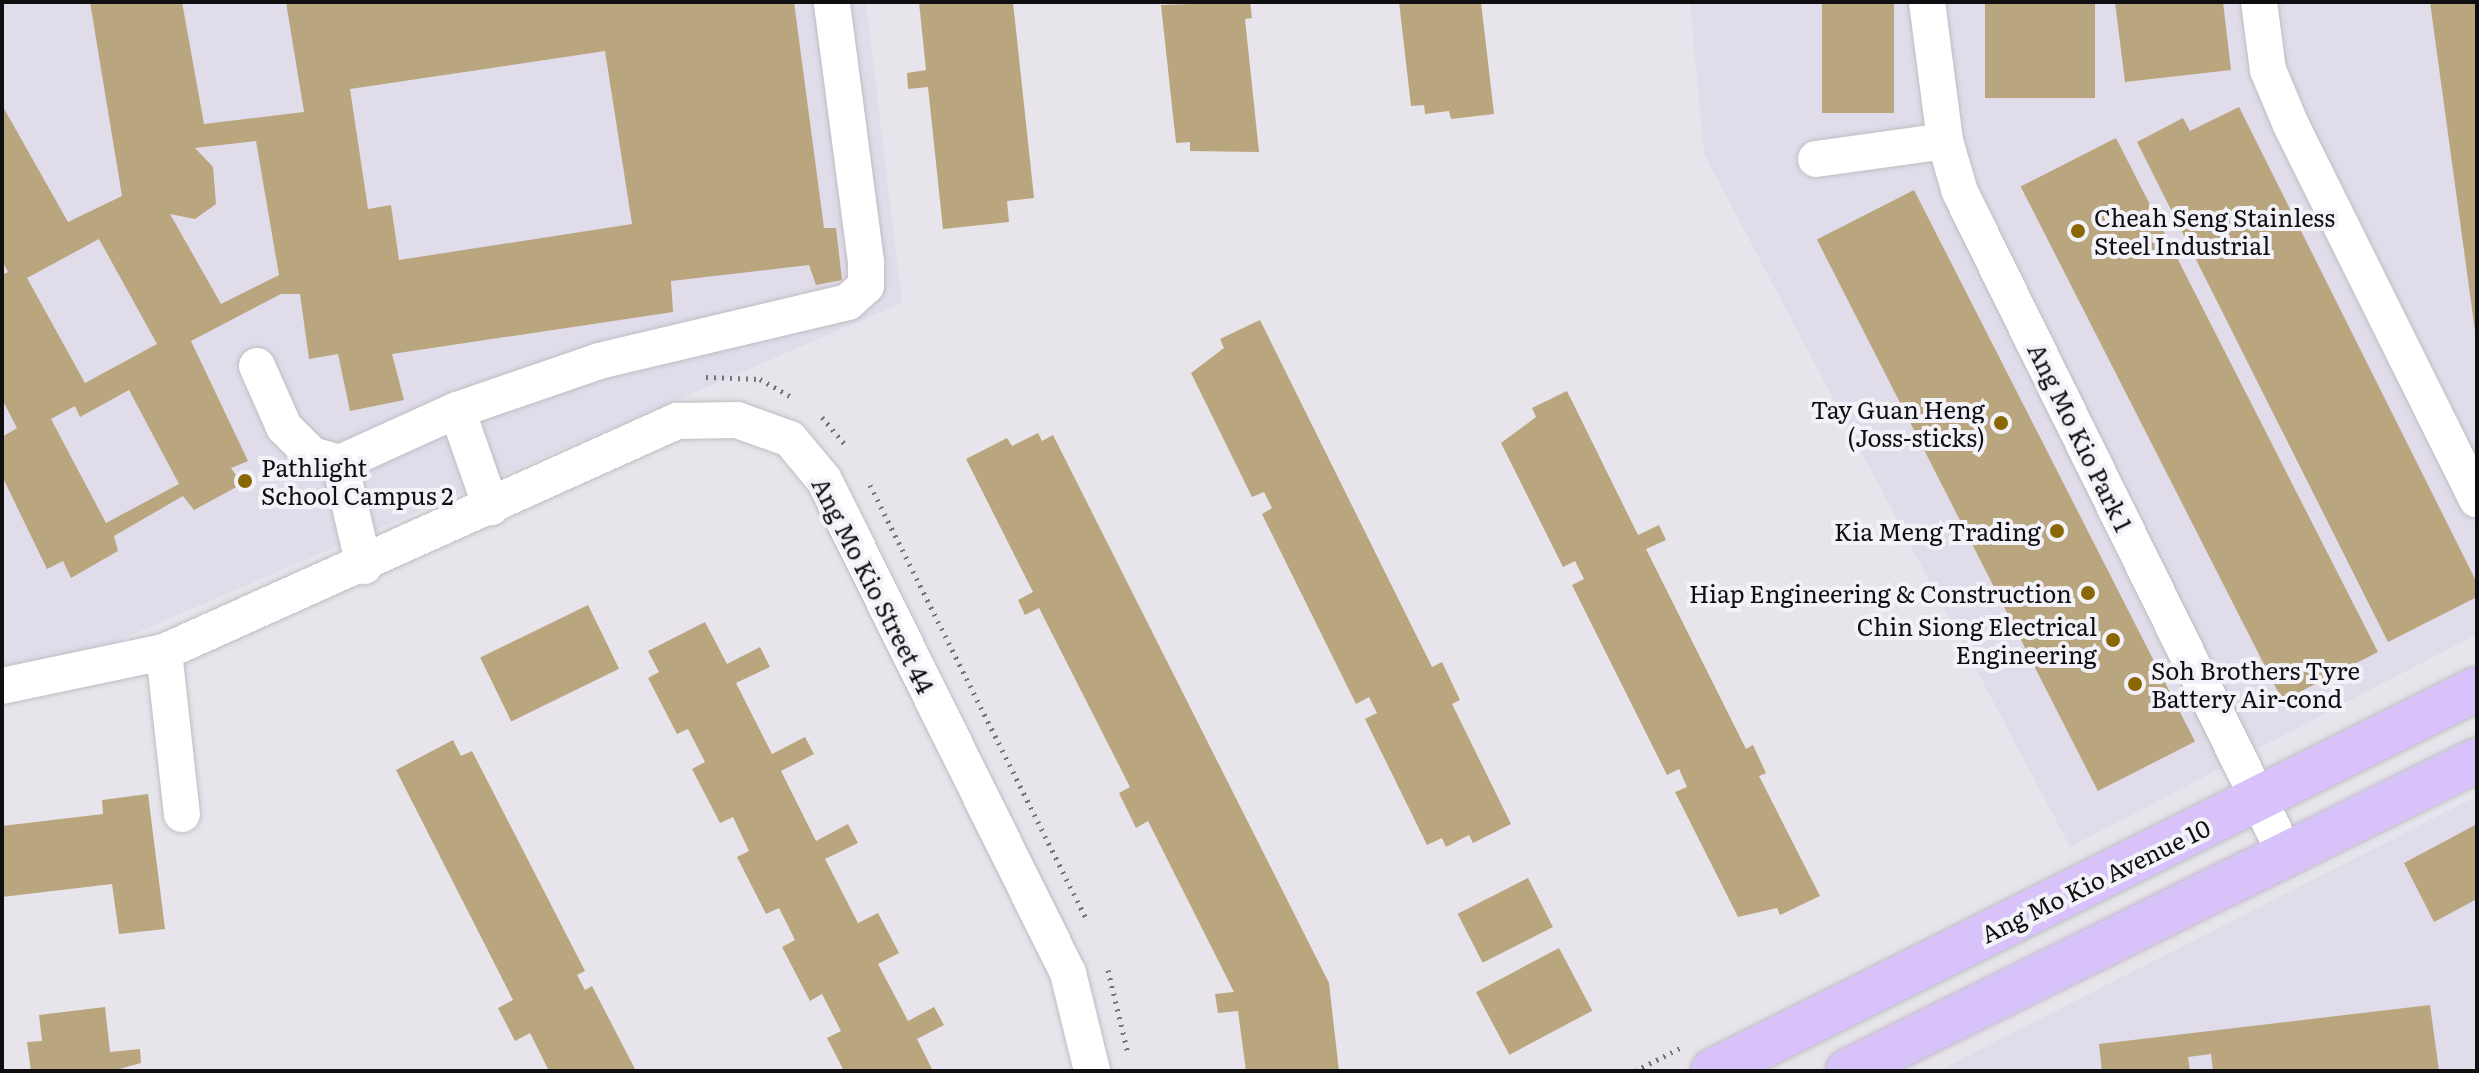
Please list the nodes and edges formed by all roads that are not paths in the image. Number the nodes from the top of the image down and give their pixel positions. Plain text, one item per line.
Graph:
1 (832, 2) edge
2 (1927, 2) edge
3 (2259, 2) edge
4 (1945, 141) junction
5 (1816, 159) dead end
6 (257, 366) dead end
7 (457, 410) junction
8 (340, 463) junction
9 (2477, 499) edge
10 (491, 507) junction
11 (364, 566) junction
12 (153, 655) junction
13 (2, 686) edge
14 (2477, 689) edge
15 (2477, 760) edge
16 (2259, 798) junction
17 (182, 814) dead end
18 (2287, 857) junction
19 (1092, 1071) edge
20 (1713, 1071) edge
21 (1848, 1071) edge

1 - 7 street
2 - 4 street, Ang Mo Kio Park 1
3 - 9 street
4 - 5 street
4 - 16 street, Ang Mo Kio Park 1
6 - 8 street
7 - 8 street
7 - 10 street
8 - 11 street
10 - 11 street, Ang Mo Kio Street 44
10 - 19 street, Ang Mo Kio Street 44
11 - 12 street, Ang Mo Kio Street 44
12 - 13 street, Ang Mo Kio Street 44
12 - 17 street
14 - 16 main road, Ang Mo Kio Avenue 10
15 - 18 main road
16 - 18 street, Ang Mo Kio Park 1
16 - 20 main road, Ang Mo Kio Avenue 10
18 - 21 main road

